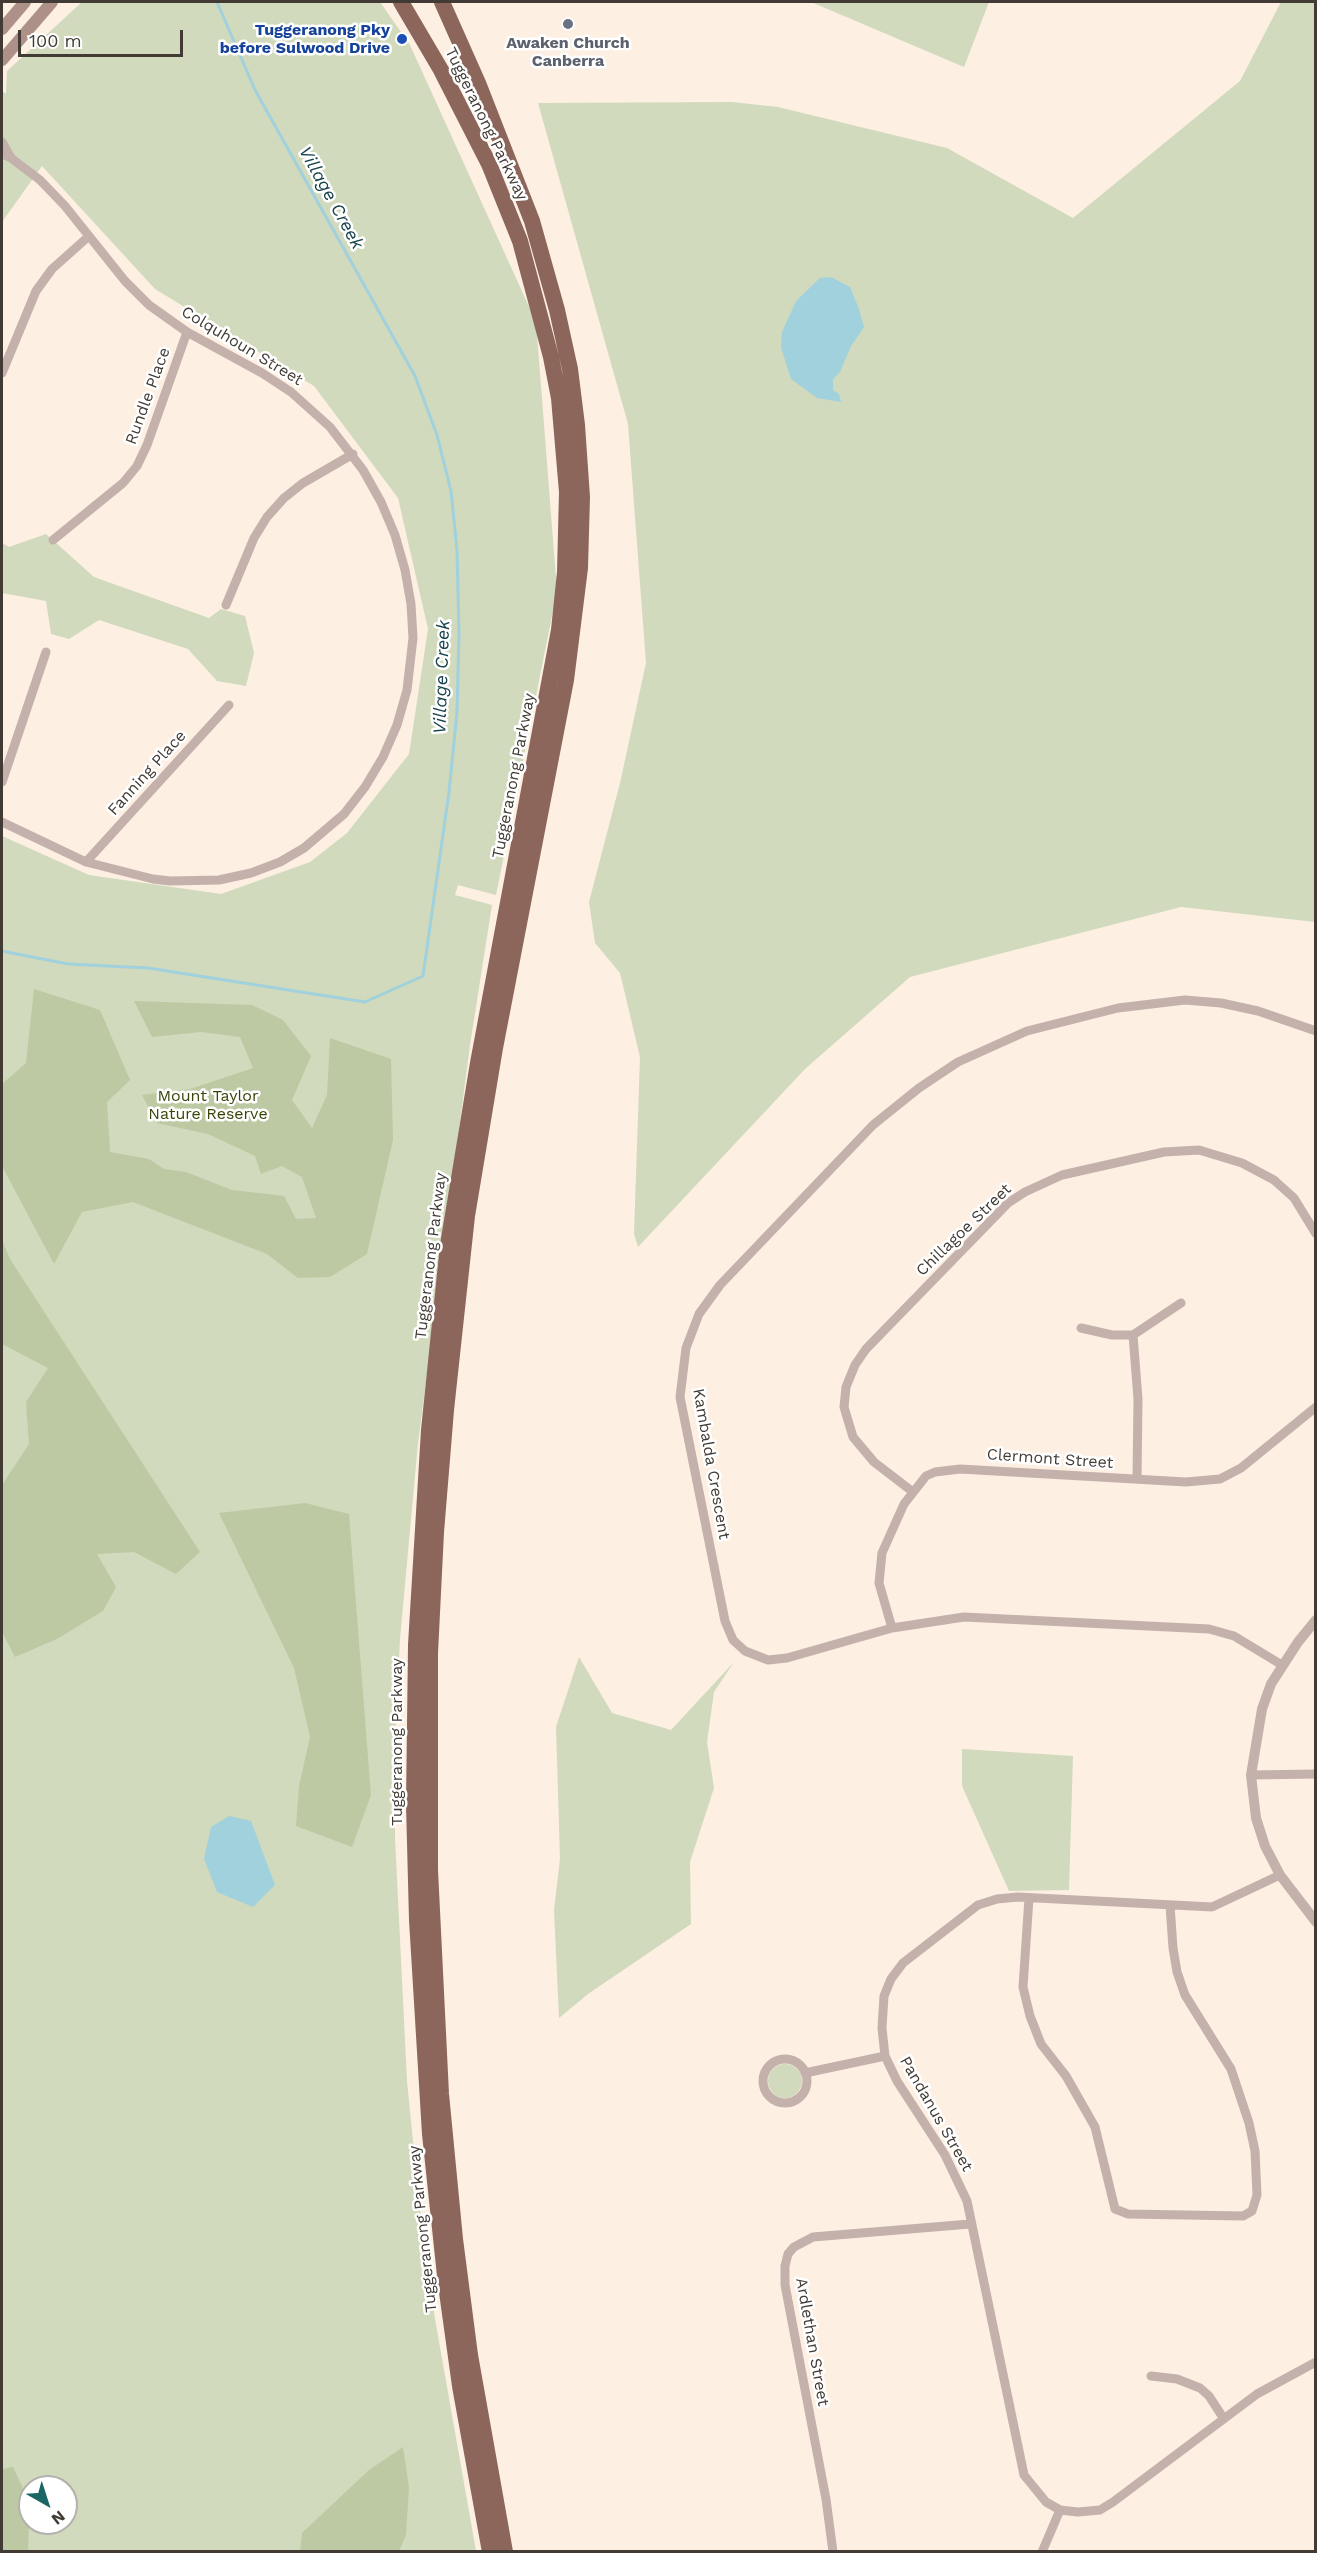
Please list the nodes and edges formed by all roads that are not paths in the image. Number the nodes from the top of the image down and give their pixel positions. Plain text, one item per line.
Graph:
1 (25, 2) edge
2 (52, 2) edge
3 (401, 2) edge
4 (442, 2) edge
5 (2, 29) edge
6 (2, 60) edge
7 (2, 142) edge
8 (2, 154) edge
9 (11, 158) junction
10 (89, 236) junction
11 (187, 332) junction
12 (2, 373) edge
13 (353, 454) junction
14 (53, 540) dead end
15 (225, 604) dead end
16 (46, 652) dead end
17 (229, 705) dead end
18 (2, 783) edge
19 (2, 822) edge
20 (86, 862) junction
21 (1316, 1031) edge
22 (1316, 1234) edge
23 (1181, 1303) dead end
24 (1081, 1328) dead end
25 (1133, 1335) junction
26 (1316, 1407) edge
27 (1137, 1479) junction
28 (913, 1492) junction
29 (1316, 1620) edge
30 (892, 1628) junction
31 (1282, 1665) junction
32 (1316, 1774) edge
33 (1251, 1775) junction
34 (1280, 1875) junction
35 (1029, 1898) junction
36 (1170, 1905) junction
37 (1316, 1922) edge
38 (885, 2056) junction
39 (805, 2073) junction
40 (970, 2224) junction
41 (1316, 2362) edge
42 (1151, 2376) dead end
43 (1224, 2419) junction
44 (1060, 2510) junction
45 (490, 2552) edge
46 (505, 2552) edge
47 (833, 2552) edge
48 (1042, 2552) edge

1 - 5 main road
2 - 6 main road
3 - 45 highway, Tuggeranong Parkway
4 - 46 highway, Tuggeranong Parkway
7 - 9 street, Colquhoun Street
8 - 9 street, Colquhoun Street
9 - 10 street, Colquhoun Street
10 - 11 street, Colquhoun Street
10 - 12 street
11 - 13 street, Colquhoun Street
11 - 14 street, Rundle Place
13 - 15 street
13 - 20 street, Colquhoun Street
16 - 18 street
17 - 20 street, Fanning Place
19 - 20 street, Colquhoun Street
21 - 30 street, Kambalda Crescent
22 - 28 street, Chillagoe Street
23 - 25 street
24 - 25 street
25 - 27 street
26 - 27 street, Clermont Street
27 - 28 street, Clermont Street
28 - 30 street, Clermont Street
29 - 31 street
30 - 31 street, Kambalda Crescent
31 - 33 street
32 - 33 street
33 - 34 street
34 - 36 street, Pandanus Street
34 - 37 street
35 - 36 street, Pandanus Street
35 - 36 street
35 - 38 street, Pandanus Street
38 - 39 street
38 - 40 street, Pandanus Street
39 - 39 street
40 - 44 street, Pandanus Street
40 - 47 street, Ardlethan Street
41 - 43 street
42 - 43 street
43 - 44 street
44 - 48 street

